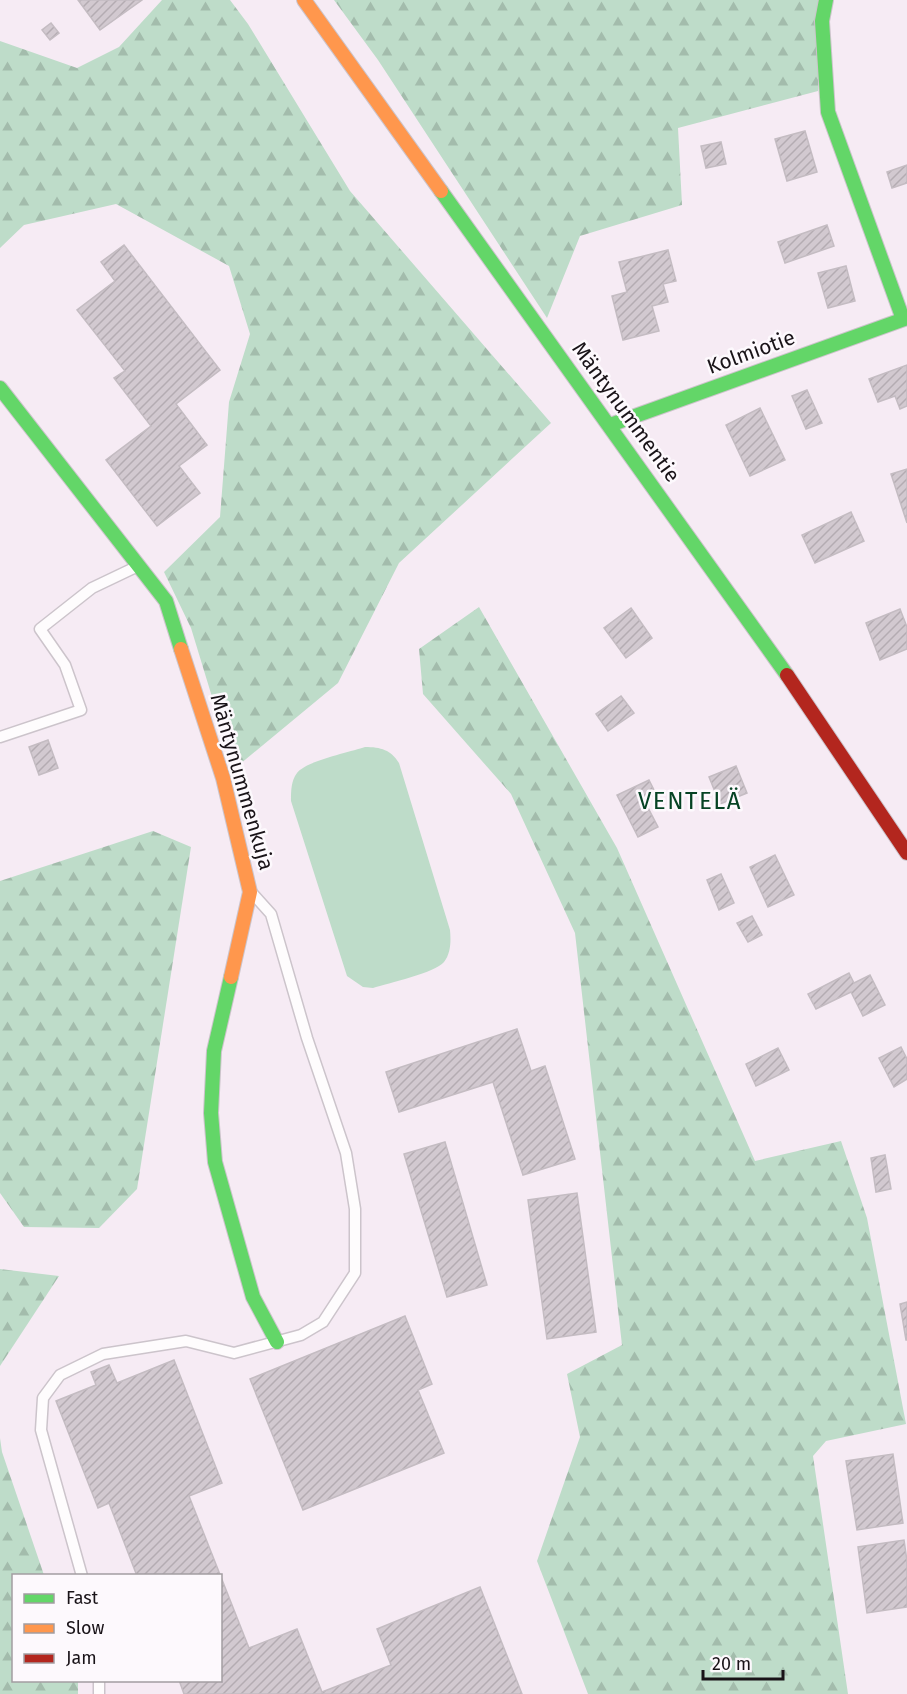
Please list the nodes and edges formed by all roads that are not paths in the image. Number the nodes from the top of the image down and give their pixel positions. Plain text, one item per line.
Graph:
1 (304, 0) edge
2 (826, 0) edge
3 (905, 318) edge
4 (0, 388) edge
5 (5, 404) edge
6 (610, 425) junction
7 (139, 565) junction
8 (0, 737) edge
9 (907, 853) edge
10 (250, 892) junction
11 (277, 1342) junction
12 (82, 1574) edge

1 - 6 street, Mäntynummentie
2 - 3 street
3 - 6 street, Kolmiotie
4 - 5 street, Mäntynummenkuja
5 - 7 street, Mäntynummenkuja
6 - 9 street, Mäntynummentie
7 - 8 lane
7 - 10 street, Mäntynummenkuja
10 - 11 street, Mäntynummenkuja
10 - 11 lane
11 - 12 lane

